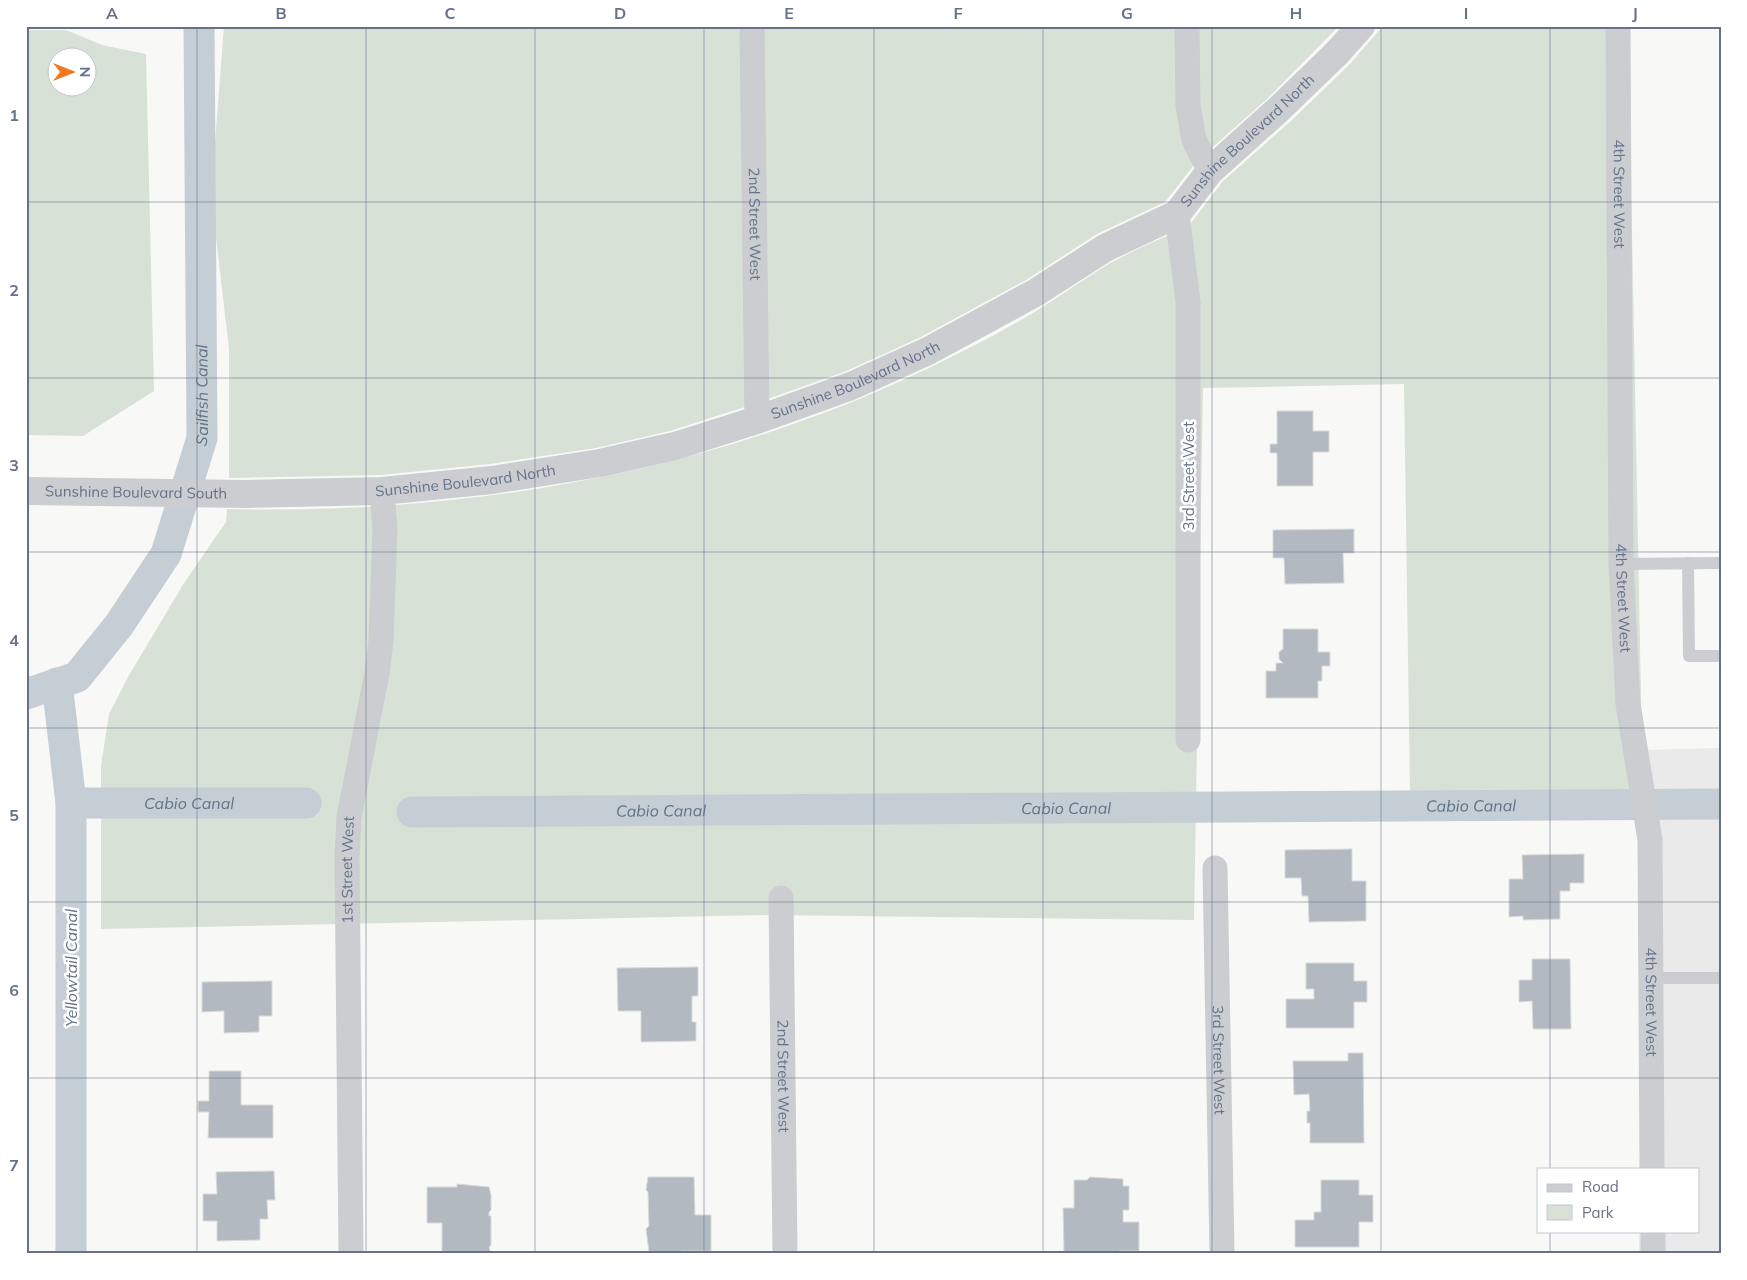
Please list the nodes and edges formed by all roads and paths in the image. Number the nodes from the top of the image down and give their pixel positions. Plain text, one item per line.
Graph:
1 (752, 26) edge
2 (1187, 26) edge
3 (1361, 26) edge
4 (1618, 26) edge
5 (1210, 171) junction
6 (1177, 214) junction
7 (757, 420) junction
8 (26, 491) edge
9 (382, 491) junction
10 (246, 494) joint
11 (1721, 563) edge
12 (1621, 564) junction
13 (1688, 564) junction
14 (1721, 656) edge
15 (1188, 740) dead end
16 (1215, 868) dead end
17 (781, 898) dead end
18 (1650, 978) junction
19 (1721, 978) edge
20 (1652, 1168) edge
21 (1653, 1232) edge
22 (351, 1254) edge
23 (785, 1254) edge
24 (1222, 1254) edge
25 (1653, 1254) edge

1 - 7 street, 2nd Street West
2 - 5 street
3 - 5 street, Sunshine Boulevard North
4 - 12 street, 4th Street West
5 - 6 street, Sunshine Boulevard North
6 - 7 street, Sunshine Boulevard North
6 - 15 street, 3rd Street West
7 - 9 street, Sunshine Boulevard North
8 - 10 street, Sunshine Boulevard South
9 - 10 street, Sunshine Boulevard North
9 - 22 street, 1st Street West
11 - 13 lane
12 - 13 lane
12 - 18 street, 4th Street West
13 - 14 lane
16 - 24 street, 3rd Street West
17 - 23 street, 2nd Street West
18 - 19 lane
18 - 20 street, 4th Street West
21 - 25 street

